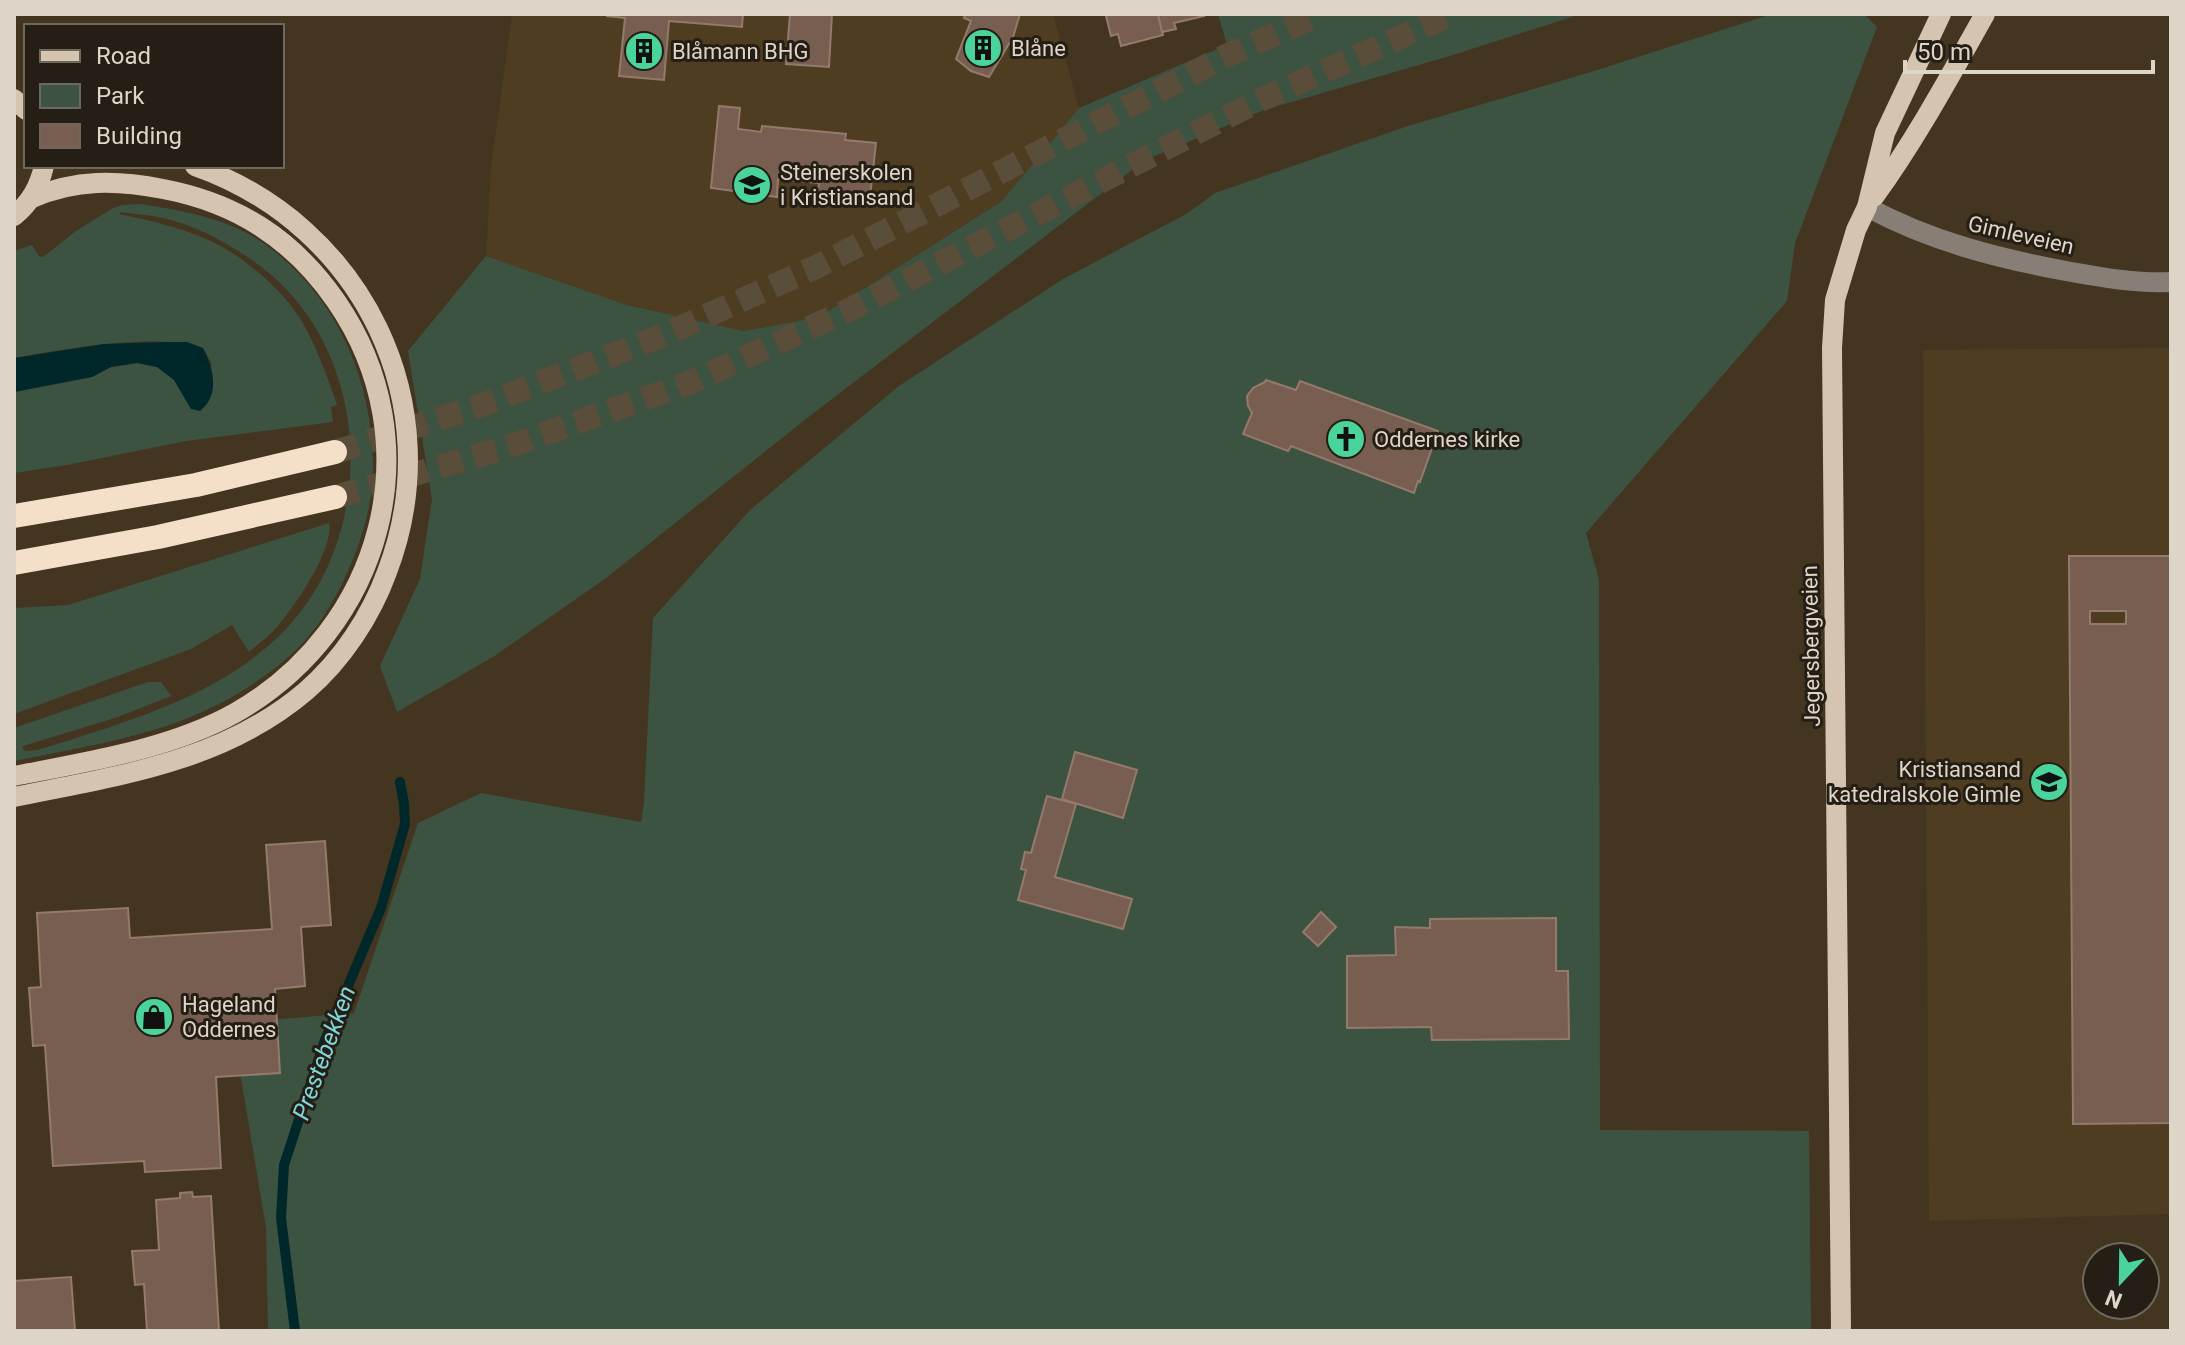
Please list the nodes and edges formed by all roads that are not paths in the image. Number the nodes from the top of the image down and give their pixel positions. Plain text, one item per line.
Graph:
1 (1941, 14) edge
2 (1985, 14) edge
3 (44, 168) edge
4 (200, 168) edge
5 (32, 198) junction
6 (1867, 207) junction
7 (14, 216) edge
8 (2171, 282) edge
9 (335, 452) tunnel mouth
10 (335, 497) tunnel mouth
11 (14, 514) edge
12 (14, 563) edge
13 (14, 776) edge
14 (14, 797) edge
15 (1841, 1331) edge

1 - 6 main road
2 - 6 main road
3 - 5 main road
4 - 14 main road
5 - 7 main road
5 - 13 main road
6 - 8 street, Gimleveien
6 - 15 main road, Jegersbergveien
9 - 11 highway
10 - 12 highway

